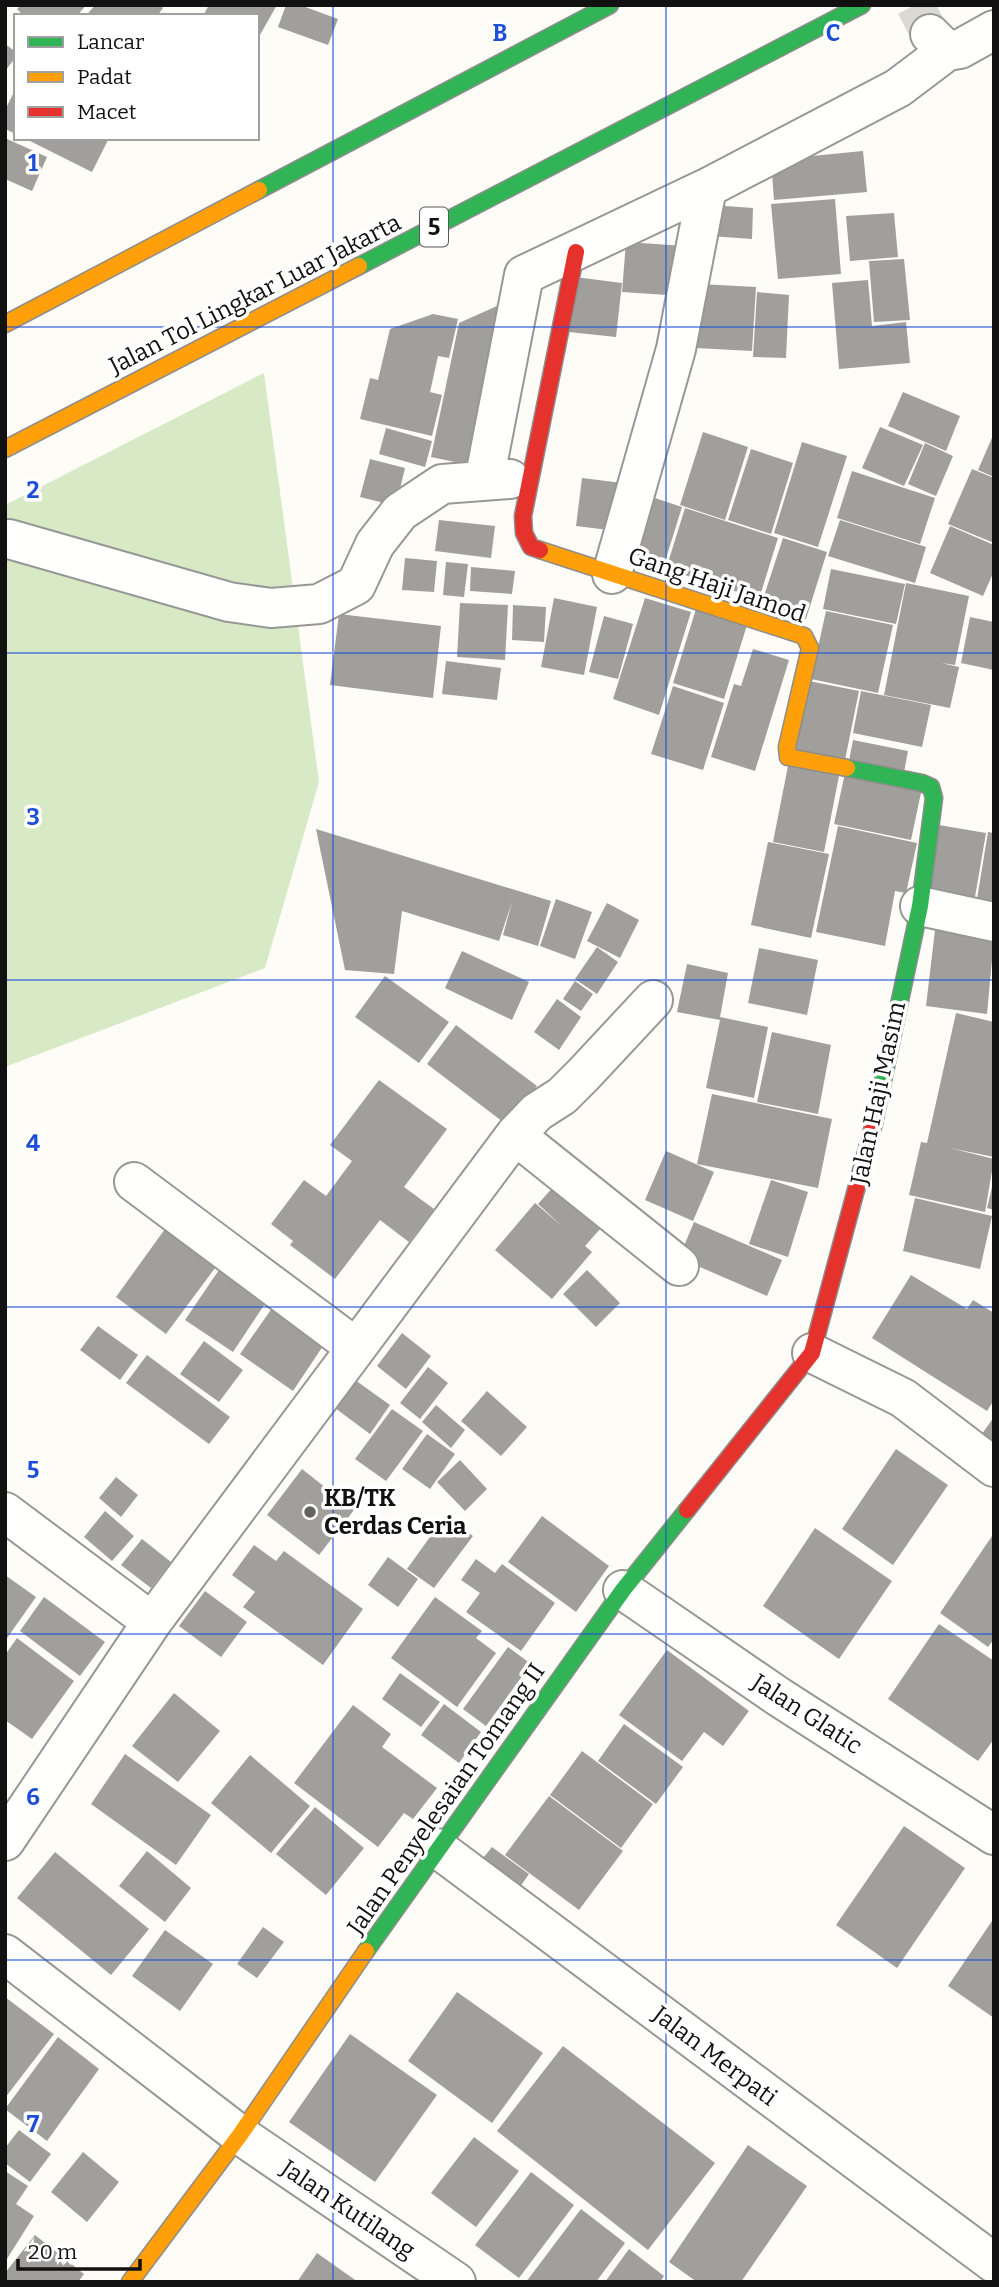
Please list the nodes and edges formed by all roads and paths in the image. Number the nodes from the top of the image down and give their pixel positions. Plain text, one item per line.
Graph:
1 (610, 5) edge
2 (862, 5) edge
3 (994, 30) edge
4 (707, 188) junction
5 (576, 252) junction
6 (5, 324) edge
7 (5, 449) edge
8 (529, 477) junction
9 (484, 481) junction
10 (9, 539) dead end
11 (612, 574) junction
12 (920, 906) junction
13 (994, 922) edge
14 (653, 1000) dead end
15 (515, 1135) junction
16 (134, 1182) dead end
17 (679, 1266) dead end
18 (355, 1347) junction
19 (812, 1353) junction
20 (994, 1467) edge
21 (5, 1513) edge
22 (623, 1590) junction
23 (152, 1622) junction
24 (994, 1835) edge
25 (5, 1841) edge
26 (437, 1848) junction
27 (5, 1954) edge
28 (240, 2135) junction
29 (994, 2263) edge
30 (130, 2282) edge
31 (456, 2282) edge

1 - 6 main road
2 - 7 main road, Jalan Tol Lingkar Luar Jakarta / 5
3 - 4 street
4 - 5 street
4 - 11 street
5 - 8 main road, Gang Haji Jamod
5 - 9 street
8 - 9 street
8 - 11 main road, Gang Haji Jamod
9 - 10 street
11 - 12 main road, Gang Haji Jamod
12 - 13 street
12 - 19 main road, Jalan Haji Masim
14 - 15 street
15 - 17 street
15 - 18 street
16 - 18 street
18 - 23 street
19 - 20 street
19 - 22 main road, Jalan Penyelesaian Tomang II
21 - 23 street
22 - 24 street, Jalan Glatic
22 - 26 main road, Jalan Penyelesaian Tomang II
23 - 25 street
26 - 28 main road, Jalan Penyelesaian Tomang II
26 - 29 street, Jalan Merpati
27 - 28 street, Jalan Kutilang
28 - 30 main road, Jalan Penyelesaian Tomang II
28 - 31 street, Jalan Kutilang

